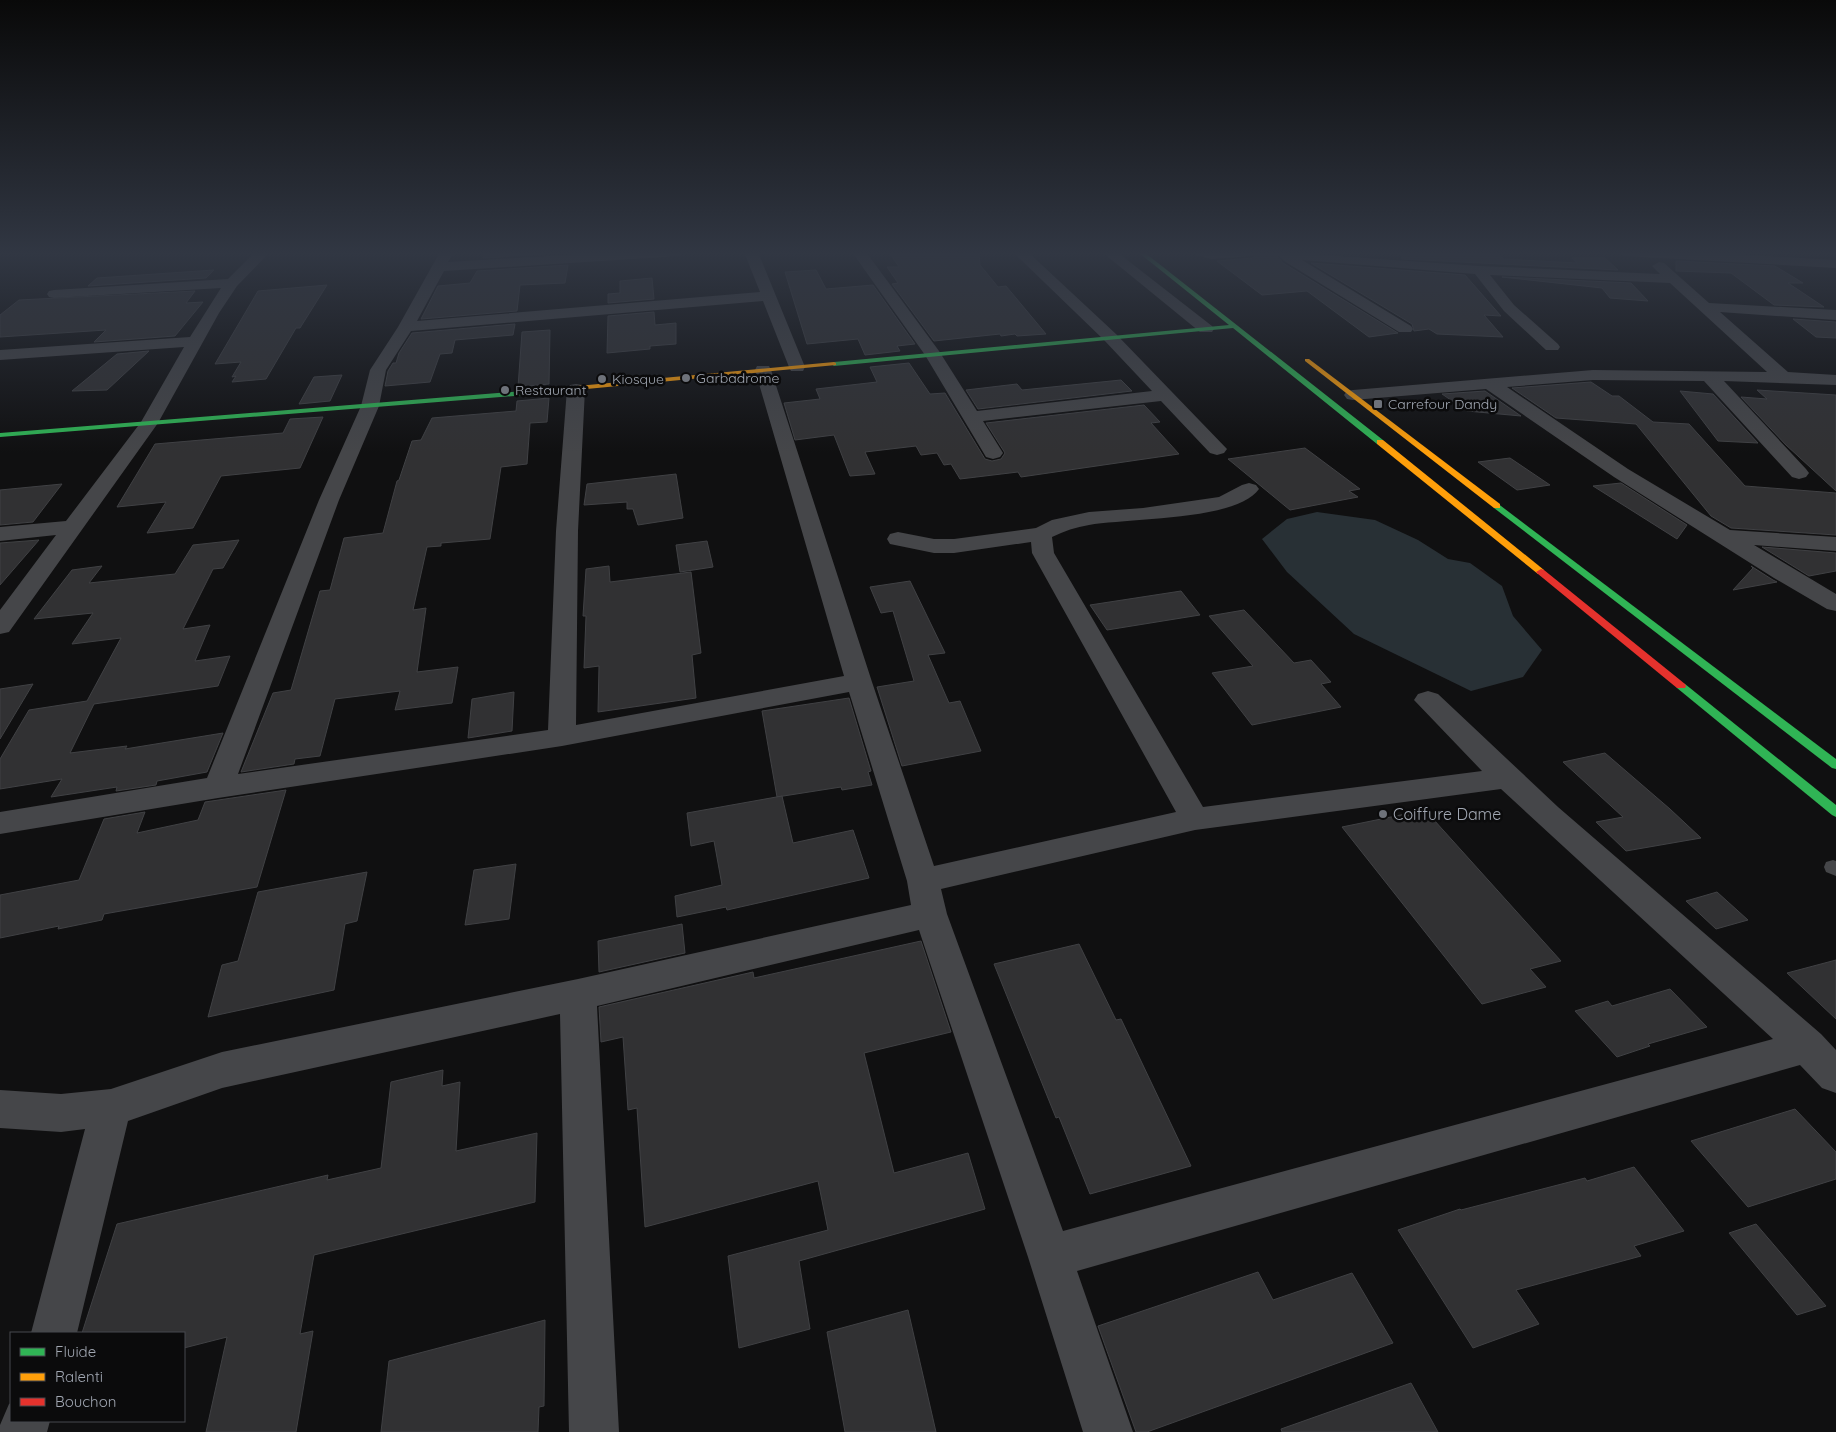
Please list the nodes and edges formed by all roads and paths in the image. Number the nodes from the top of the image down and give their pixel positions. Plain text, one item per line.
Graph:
1 (207, 319) edge
2 (411, 319) edge
3 (502, 319) edge
4 (778, 319) edge
5 (907, 319) edge
6 (1090, 319) edge
7 (1193, 319) edge
8 (1226, 319) edge
9 (1388, 319) edge
10 (1521, 319) edge
11 (1718, 319) edge
12 (1235, 326) junction
13 (406, 327) junction
14 (1206, 329) junction
15 (1405, 329) dead end
16 (1110, 338) junction
17 (194, 342) junction
18 (1552, 347) dead end
19 (1298, 353) dead end
20 (933, 354) junction
21 (0, 355) edge
22 (798, 367) junction
23 (763, 370) junction
24 (1708, 375) junction
25 (1783, 377) junction
26 (1836, 380) edge
27 (1490, 384) junction
28 (576, 389) junction
29 (1165, 395) junction
30 (1353, 395) junction
31 (370, 406) junction
32 (972, 417) junction
33 (149, 423) junction
34 (0, 434) edge
35 (1217, 449) dead end
36 (992, 453) dead end
37 (1799, 473) dead end
38 (1249, 489) dead end
39 (73, 527) junction
40 (0, 534) edge
41 (1041, 534) junction
42 (1725, 536) junction
43 (898, 539) dead end
44 (1836, 544) edge
45 (1836, 604) edge
46 (0, 627) edge
47 (859, 682) junction
48 (1428, 700) dead end
49 (562, 737) junction
50 (1836, 766) edge
51 (1507, 778) junction
52 (218, 787) junction
53 (1836, 812) edge
54 (1195, 820) junction
55 (0, 823) edge
56 (927, 897) junction
57 (578, 994) junction
58 (1808, 1046) junction
59 (1836, 1075) edge
60 (111, 1108) junction
61 (0, 1109) edge
62 (1050, 1257) junction
63 (54, 1332) edge
64 (594, 1432) edge
65 (1108, 1432) edge

1 - 17 street
2 - 13 street
3 - 13 street
4 - 22 street
5 - 20 street
6 - 16 street
7 - 14 street
8 - 12 main road
9 - 15 street
10 - 18 street
11 - 25 street
12 - 14 main road
12 - 53 main road
13 - 31 street
14 - 16 main road
16 - 20 main road
16 - 29 street
17 - 21 street
17 - 33 street
19 - 30 main road
20 - 22 main road
20 - 32 street
22 - 23 main road
23 - 28 main road
23 - 47 street
24 - 25 street
24 - 27 street
24 - 37 street
25 - 26 street
27 - 30 street
27 - 42 street
28 - 31 main road
28 - 49 street
29 - 32 street
29 - 35 street
30 - 50 main road
31 - 33 main road
31 - 52 street
32 - 36 street
33 - 34 main road
33 - 39 street
38 - 41 street
39 - 40 street
39 - 46 street
41 - 43 street
41 - 54 street
42 - 44 street
42 - 45 street
47 - 49 street
47 - 56 street
48 - 51 street
49 - 52 street
51 - 54 street
51 - 58 street
52 - 55 street
54 - 56 street
56 - 57 street
56 - 62 street
57 - 60 street
57 - 64 street
58 - 59 street
58 - 62 street
60 - 61 street
60 - 63 street
62 - 65 street

